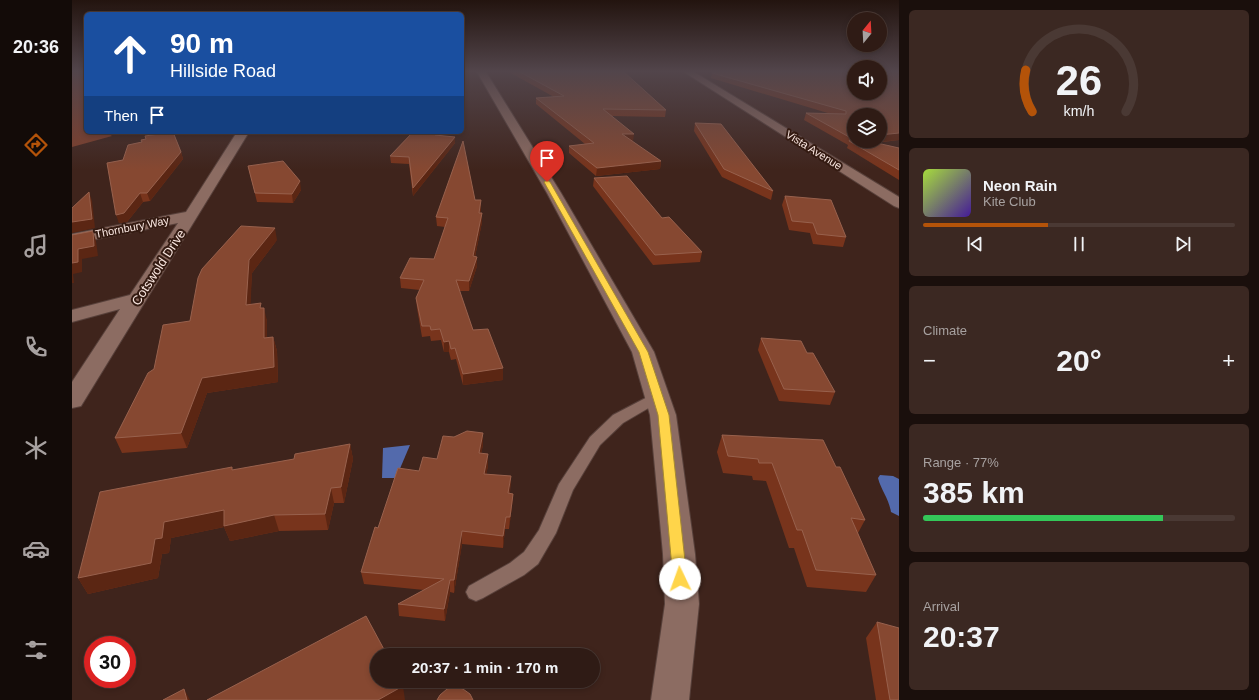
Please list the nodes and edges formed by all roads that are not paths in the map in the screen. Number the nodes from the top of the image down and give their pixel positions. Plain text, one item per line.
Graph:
1 (500, 105) edge
2 (741, 105) edge
3 (242, 134) edge
4 (899, 203) edge
5 (191, 216) junction
6 (72, 239) edge
7 (137, 299) junction
8 (72, 316) edge
9 (659, 396) junction
10 (72, 400) edge
11 (476, 592) dead end
12 (670, 700) edge

1 - 9 street
2 - 4 street, Vista Avenue
3 - 5 street, Cotswold Drive
5 - 6 street, Thornbury Way
5 - 7 street, Cotswold Drive
7 - 8 street
7 - 10 street, Cotswold Drive
9 - 11 lane
9 - 12 street

